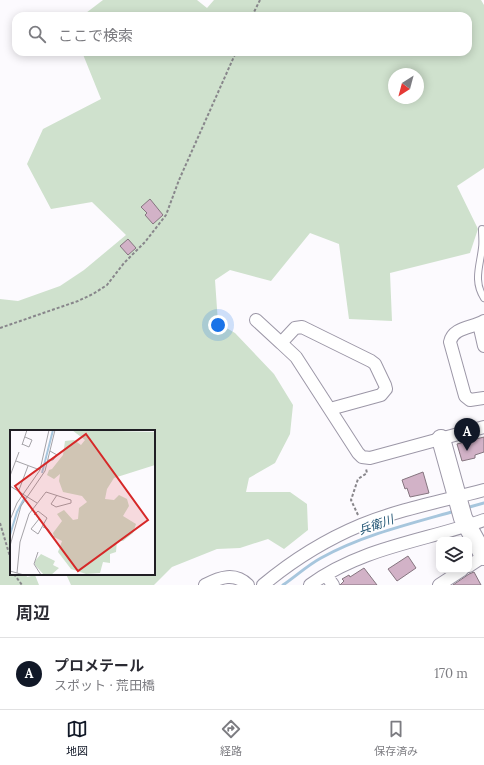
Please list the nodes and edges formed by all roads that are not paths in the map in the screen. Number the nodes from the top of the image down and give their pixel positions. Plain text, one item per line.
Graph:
1 (482, 229) dead end
2 (484, 298) edge
3 (256, 320) dead end
4 (481, 322) edge
5 (281, 343) junction
6 (484, 346) edge
7 (484, 398) edge
8 (330, 409) junction
9 (484, 426) edge
10 (441, 439) junction
11 (484, 490) edge
12 (461, 511) junction
13 (484, 520) edge
14 (484, 556) edge
15 (472, 564) edge
16 (457, 573) edge
17 (326, 575) junction
18 (205, 585) edge
19 (248, 585) edge
20 (263, 585) edge
21 (310, 585) edge
22 (333, 585) edge
23 (439, 585) edge

1 - 2 lane
3 - 5 street
4 - 6 street
4 - 7 street
5 - 8 street
5 - 8 street
8 - 10 street
9 - 10 street
10 - 12 street
11 - 12 street
12 - 13 street
12 - 14 street
12 - 17 street
12 - 20 street
14 - 15 street
16 - 23 street
17 - 21 street
17 - 22 street
18 - 19 street

